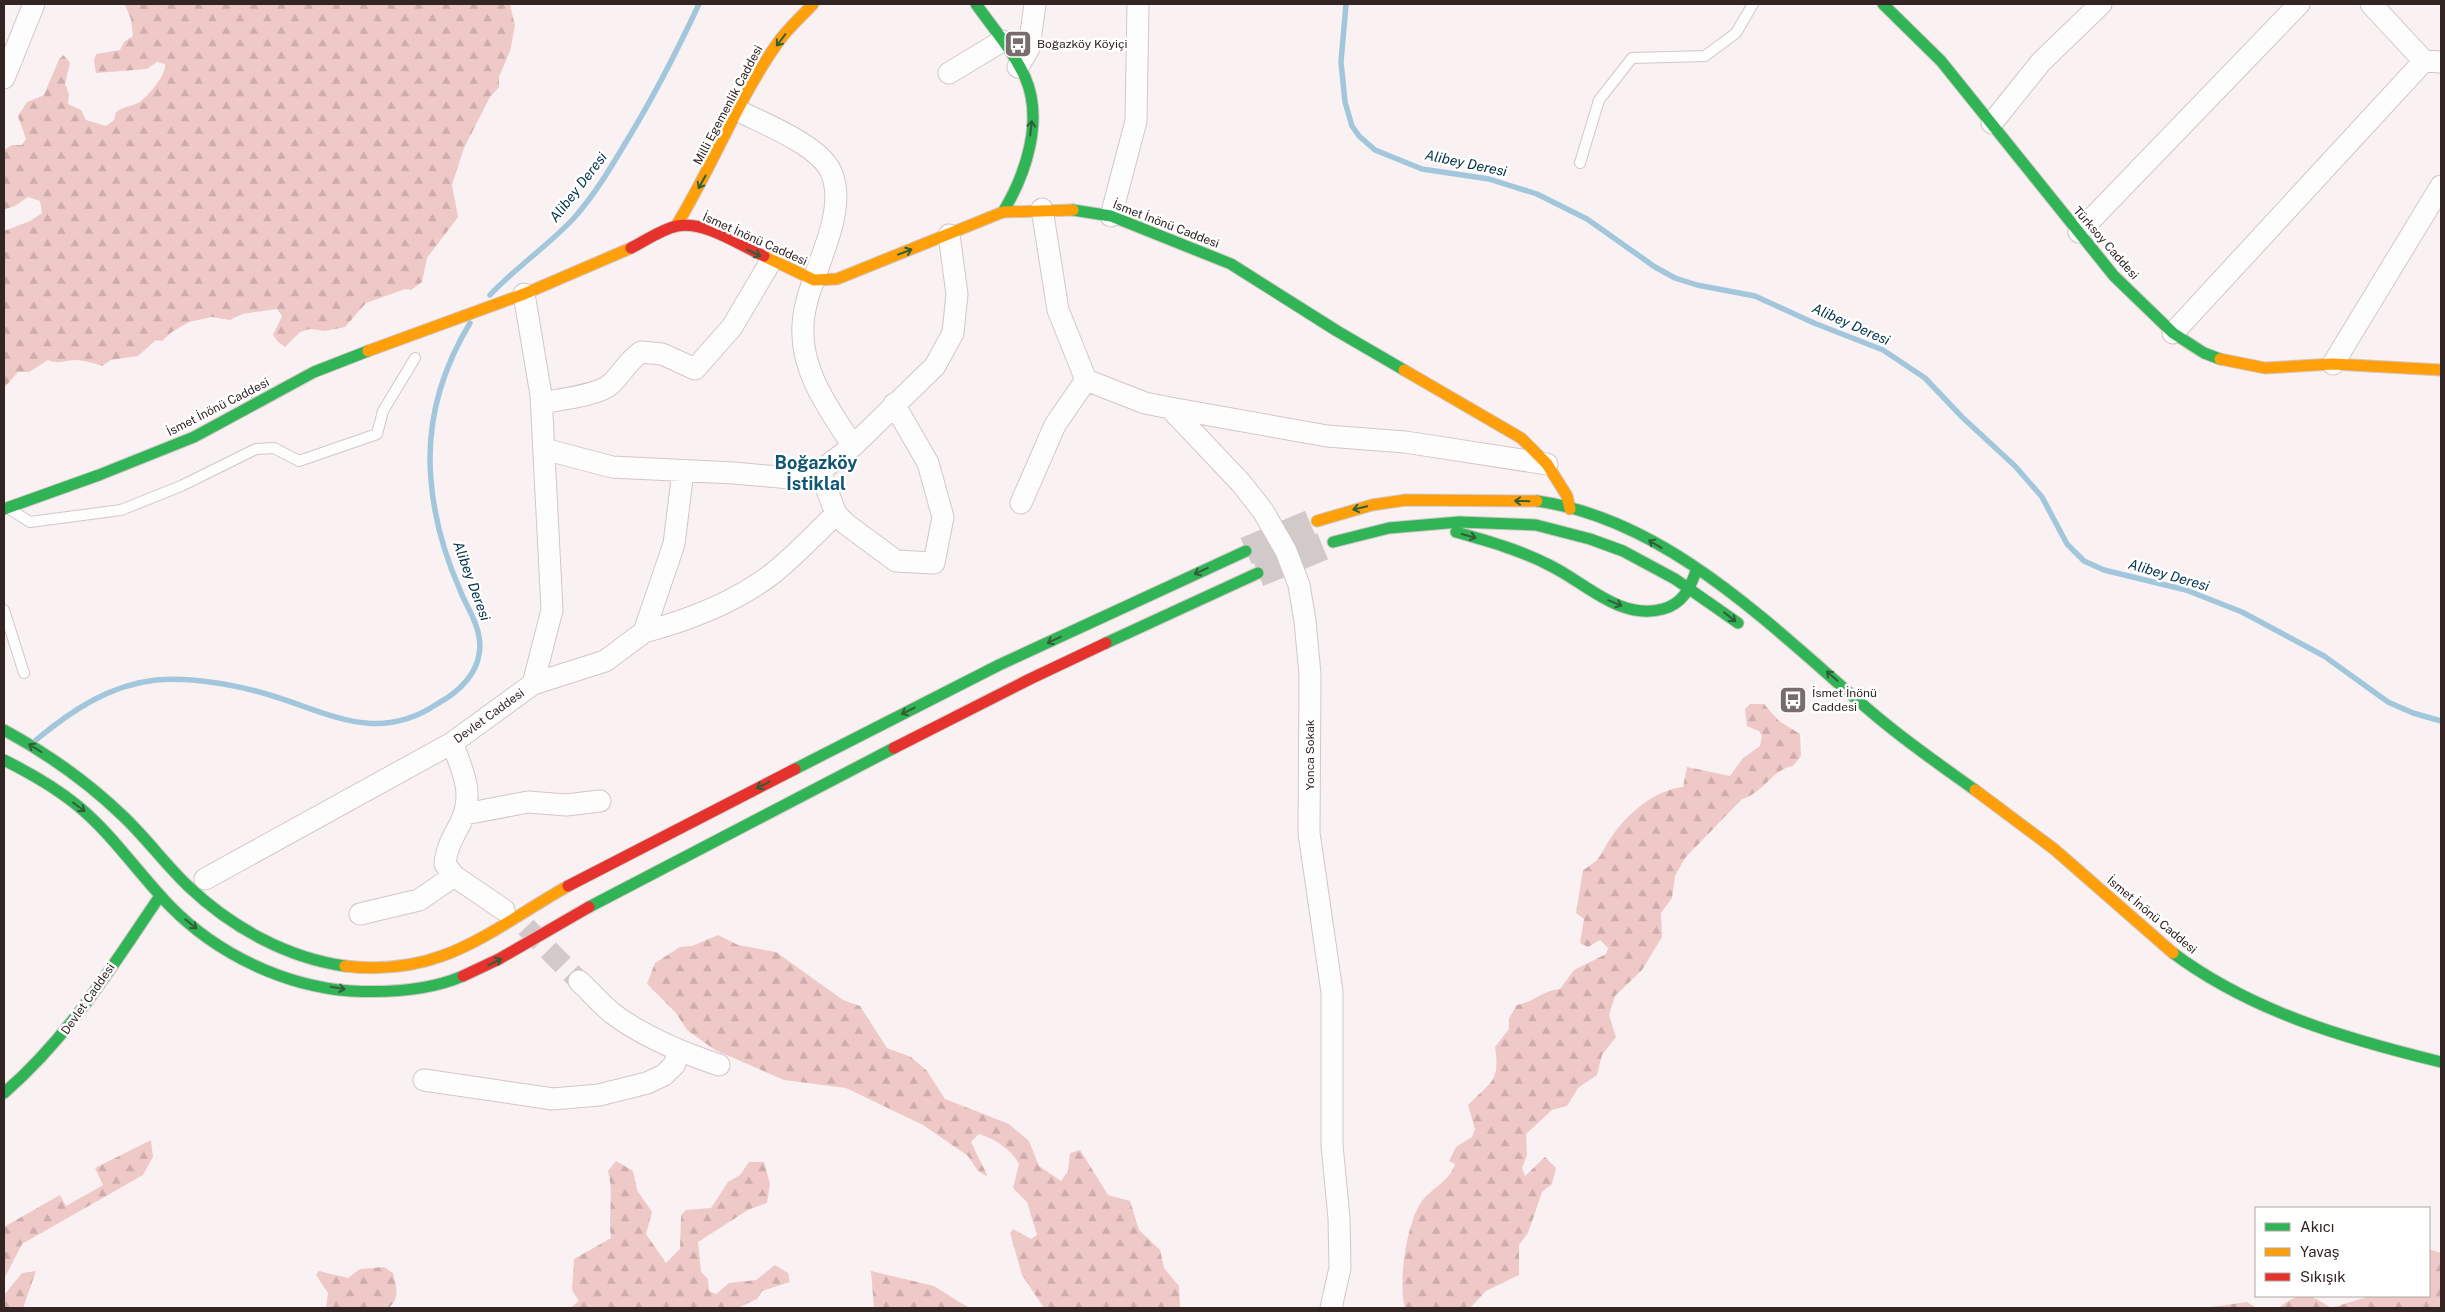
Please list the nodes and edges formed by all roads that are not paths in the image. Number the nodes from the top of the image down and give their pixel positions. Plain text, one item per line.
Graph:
1 (34, 4) edge
2 (813, 4) edge
3 (976, 4) edge
4 (1035, 4) edge
5 (1138, 4) edge
6 (1753, 4) edge
7 (1883, 4) edge
8 (2101, 4) edge
9 (2299, 4) edge
10 (2370, 4) edge
11 (1002, 41) junction
12 (2433, 62) edge
13 (1018, 67) junction
14 (949, 73) dead end
15 (4, 78) edge
16 (739, 111) junction
17 (1992, 123) junction
18 (1580, 163) dead end
19 (1022, 176) junction
20 (2441, 186) edge
21 (693, 199) junction
22 (1034, 201) junction
23 (1003, 212) junction
24 (1111, 216) junction
25 (676, 226) junction
26 (708, 230) junction
27 (2079, 232) junction
28 (949, 235) junction
29 (771, 261) junction
30 (814, 280) junction
31 (515, 297) junction
32 (2173, 333) junction
33 (414, 358) dead end
34 (2333, 364) junction
35 (2441, 370) edge
36 (1086, 380) junction
37 (542, 403) junction
38 (894, 404) junction
39 (1170, 408) junction
40 (853, 446) junction
41 (544, 449) junction
42 (1547, 464) junction
43 (683, 471) junction
44 (820, 471) junction
45 (1021, 503) dead end
46 (5, 506) edge
47 (836, 514) junction
48 (1317, 521) tunnel mouth
49 (1572, 522) junction
50 (1421, 526) junction
51 (1333, 542) tunnel mouth
52 (1246, 551) tunnel mouth
53 (1696, 570) junction
54 (1258, 573) tunnel mouth
55 (1691, 589) junction
56 (4, 610) edge
57 (1746, 629) dead end
58 (644, 632) junction
59 (24, 673) dead end
60 (533, 684) junction
61 (1832, 694) dead end
62 (1882, 720) junction
63 (8, 733) edge
64 (452, 743) junction
65 (4, 760) edge
66 (600, 801) dead end
67 (464, 814) junction
68 (454, 876) junction
69 (205, 879) dead end
70 (160, 896) junction
71 (504, 910) dead end
72 (360, 914) dead end
73 (579, 981) tunnel mouth
74 (677, 1051) junction
75 (2441, 1062) edge
76 (719, 1065) dead end
77 (424, 1080) dead end
78 (4, 1093) edge
79 (1331, 1308) edge

1 - 15 street
2 -> 16 main road, Milli Egemenlik Caddesi
3 - 11 main road
4 - 13 street
5 - 24 street
6 - 18 lane
7 - 17 main road, Türksoy Caddesi
8 - 17 street
9 - 27 street
10 - 12 street
11 - 13 main road
11 - 14 street
12 - 32 street
19 -> 13 main road
16 -> 21 main road, Milli Egemenlik Caddesi
16 - 30 street
17 - 27 main road, Türksoy Caddesi
19 - 22 main road
19 - 23 main road
20 - 34 street
21 - 25 main road, Milli Egemenlik Caddesi
21 - 26 main road
22 - 23 main road, İsmet İnönü Caddesi
22 - 24 main road, İsmet İnönü Caddesi
22 - 36 street
23 - 28 main road, İsmet İnönü Caddesi
24 - 42 main road, İsmet İnönü Caddesi
25 - 26 main road, İsmet İnönü Caddesi
25 - 31 main road
26 -> 29 main road, İsmet İnönü Caddesi
27 - 32 main road, Türksoy Caddesi
30 -> 28 main road, İsmet İnönü Caddesi
28 - 38 street
29 - 30 main road, İsmet İnönü Caddesi
29 - 37 street
30 - 40 street
31 - 37 street, Devlet Caddesi
31 - 46 main road, İsmet İnönü Caddesi
32 - 34 main road, Türksoy Caddesi
33 - 46 lane
34 - 35 main road, Türksoy Caddesi
36 - 39 street
36 - 45 street
37 - 41 street, Devlet Caddesi
38 - 40 street
38 - 47 street
39 - 42 street
39 - 79 street, Yonca Sokak
40 - 44 street
41 - 43 street
41 - 60 street, Devlet Caddesi
42 - 49 main road, İsmet İnönü Caddesi
43 - 44 street
43 - 58 street
44 - 47 street
47 - 58 street
49 -> 48 main road
49 - 50 main road
53 -> 49 main road
49 - 55 main road
50 - 51 main road
50 -> 55 main road
52 -> 63 main road
53 - 55 main road
62 -> 53 main road
70 -> 54 main road
55 -> 57 main road
56 - 59 lane
58 - 60 street
60 - 64 street, Devlet Caddesi
61 - 62 main road
62 - 75 main road, İsmet İnönü Caddesi
64 - 67 street
64 - 69 street, Devlet Caddesi
65 -> 70 main road
66 - 67 street
67 - 68 street
68 - 71 street
68 - 72 street
70 - 78 main road, Devlet Caddesi
73 - 74 street
74 - 76 street
74 - 77 street

